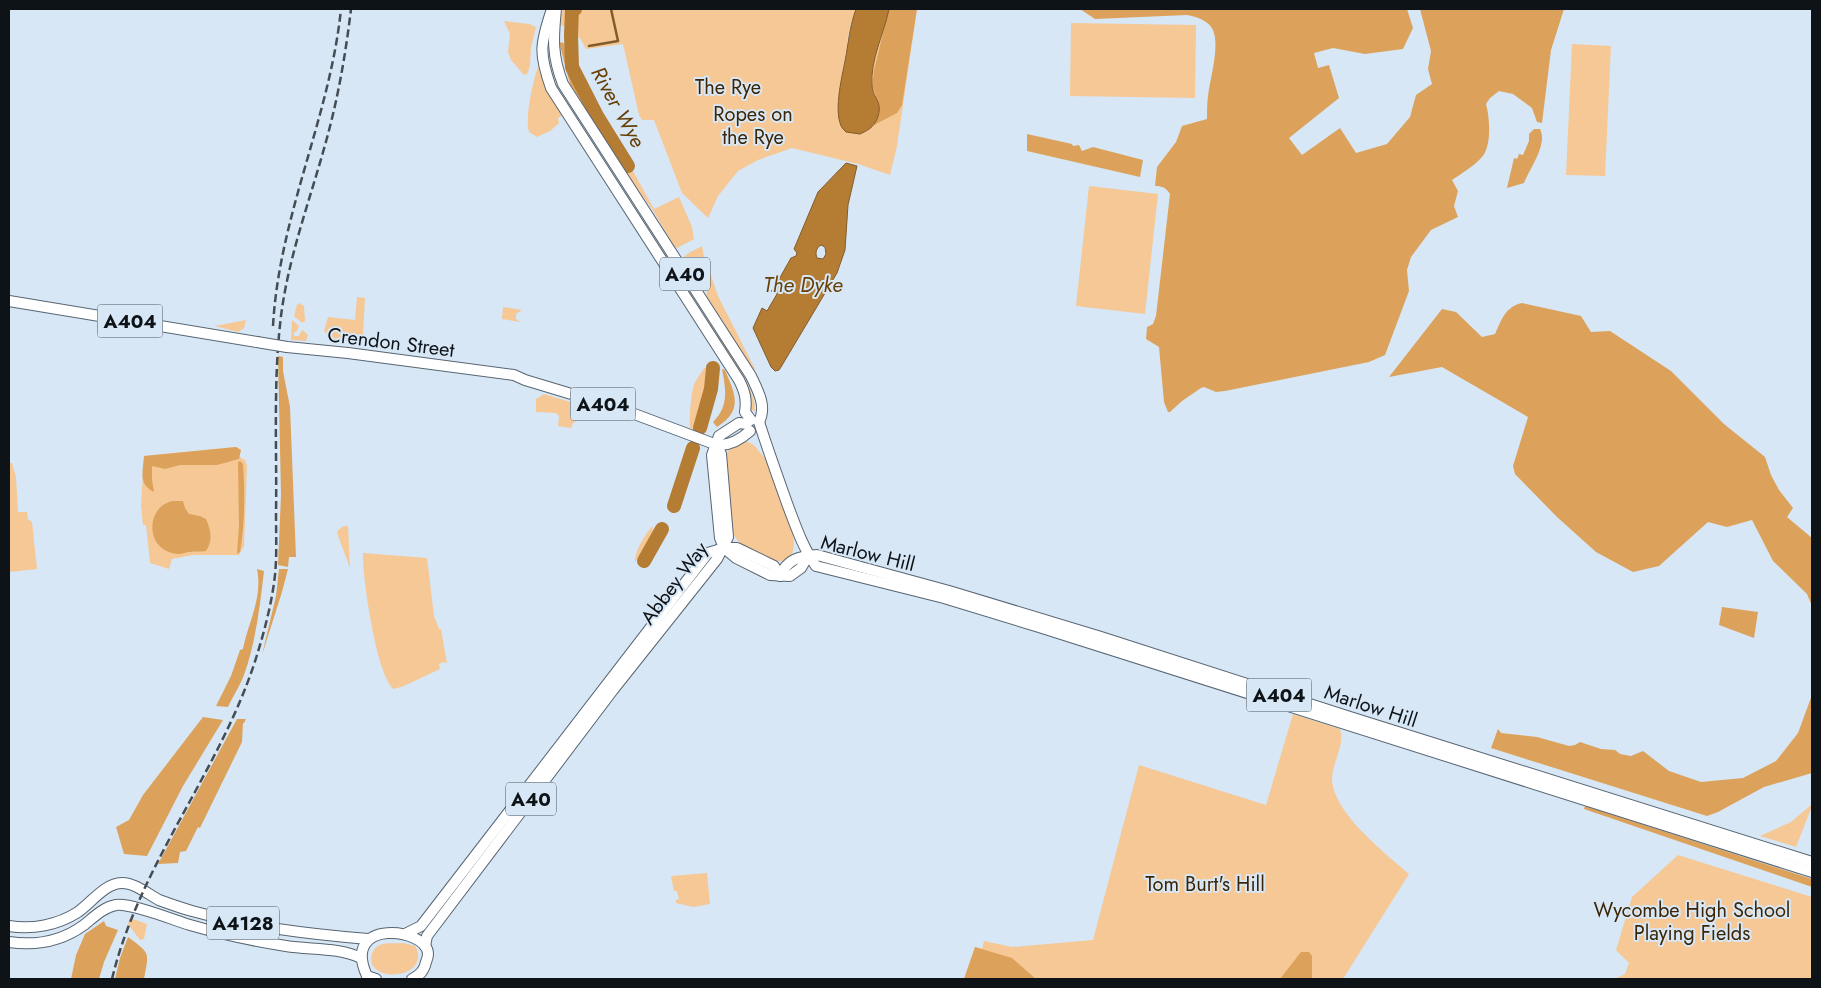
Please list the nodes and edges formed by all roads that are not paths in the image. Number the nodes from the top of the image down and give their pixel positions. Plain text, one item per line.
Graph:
1 (554, 9) edge
2 (592, 130) junction
3 (582, 135) junction
4 (9, 301) edge
5 (753, 426) junction
6 (717, 445) junction
7 (724, 548) junction
8 (808, 556) junction
9 (610, 687) junction
10 (1812, 862) edge
11 (1812, 872) edge
12 (9, 926) edge
13 (405, 934) junction
14 (368, 939) junction
15 (9, 942) edge
16 (425, 946) junction
17 (361, 958) junction
18 (370, 978) edge
19 (412, 979) edge

1 - 2 main road, A40
1 - 3 main road, A40
2 - 3 main road
2 - 5 main road, A40
3 - 5 main road, A40
4 - 6 main road, Crendon Street / A404, bridge
5 - 6 main road
5 - 8 main road
6 - 7 main road
7 - 8 main road
7 - 9 main road, Abbey Way / A40
8 - 10 main road, Marlow Hill / A404
8 - 11 main road, Marlow Hill / A404
9 - 13 main road, Abbey Way / A40
9 - 16 main road, Abbey Way / A40
12 - 14 main road, A4128
13 - 14 main road
13 - 16 main road
14 - 17 main road
15 - 17 main road, A4128
16 - 19 main road, Abbey Way / A40
17 - 18 main road

